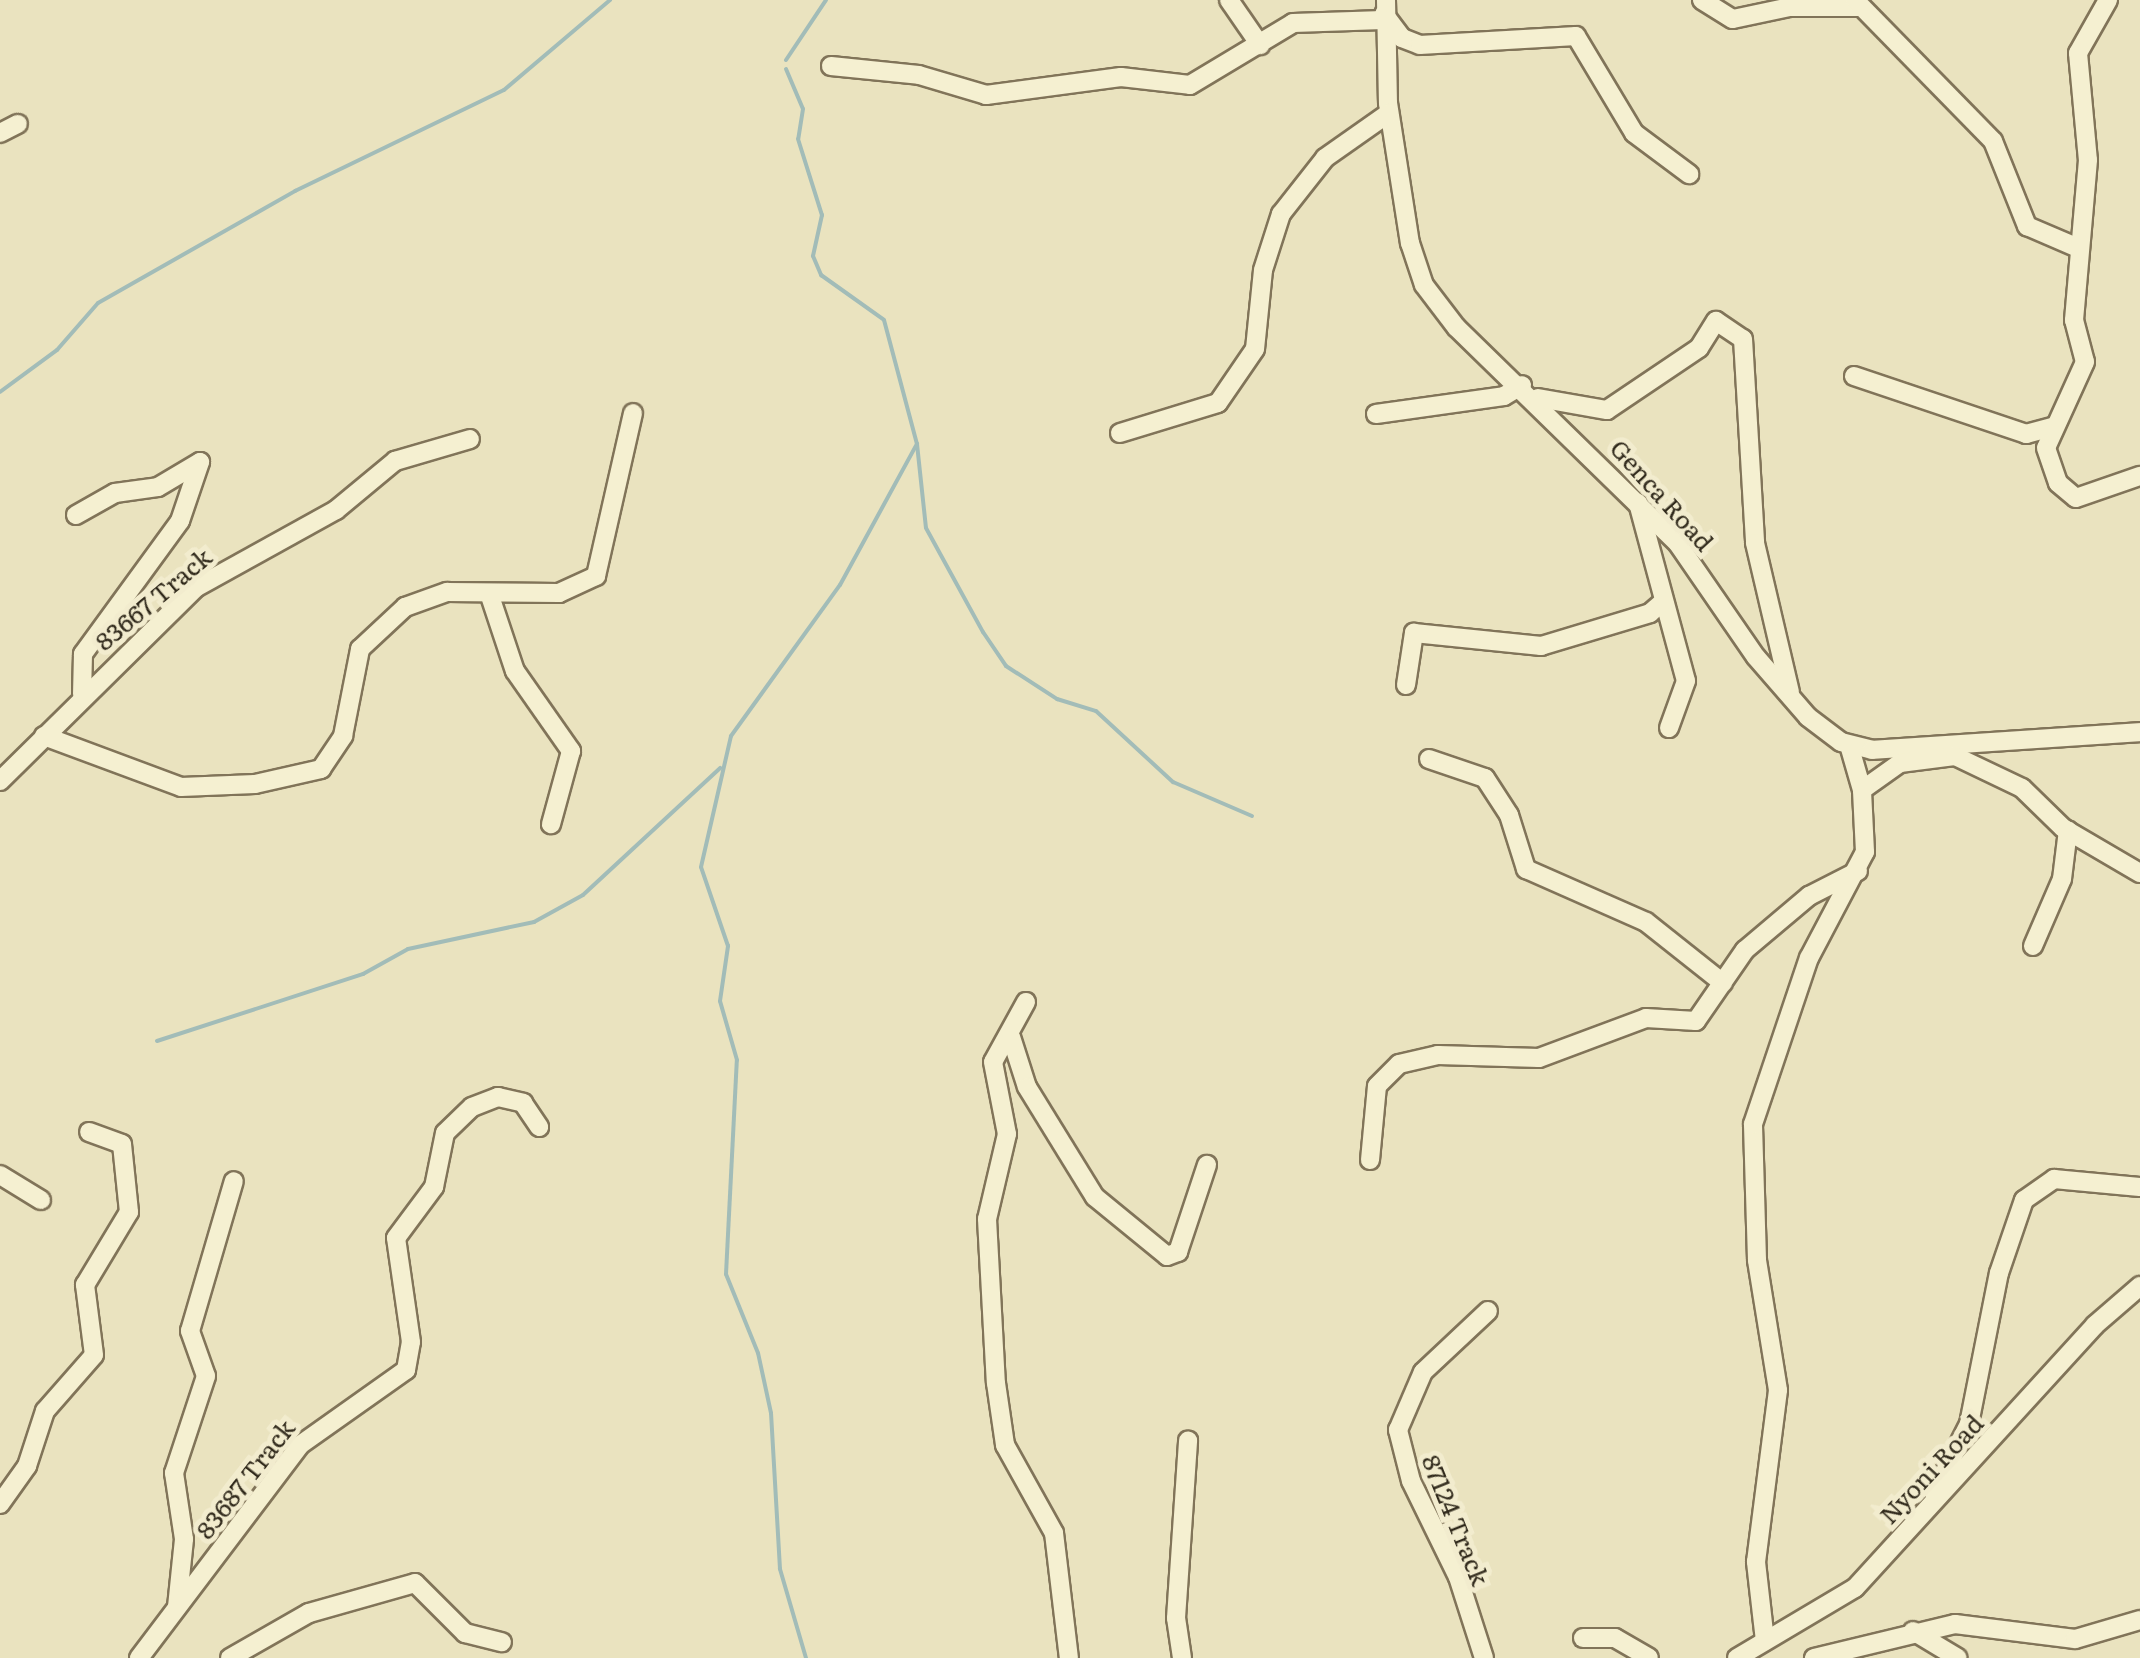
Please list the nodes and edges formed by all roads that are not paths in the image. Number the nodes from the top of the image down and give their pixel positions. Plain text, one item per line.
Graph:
1 (1229, 0) edge
2 (1702, 0) edge
3 (2108, 0) edge
4 (1857, 3) edge
5 (1384, 11) edge
6 (1260, 45) junction
7 (831, 66) dead end
8 (1389, 112) junction
9 (18, 124) dead end
10 (0, 133) edge
11 (1689, 174) dead end
12 (2076, 246) junction
13 (1854, 376) dead end
14 (1528, 391) junction
15 (634, 413) dead end
16 (1376, 414) dead end
17 (2052, 427) junction
18 (1120, 433) dead end
19 (470, 439) dead end
20 (2140, 476) edge
21 (1638, 503) junction
22 (76, 514) dead end
23 (490, 593) junction
24 (1664, 601) junction
25 (1406, 686) dead end
26 (82, 694) junction
27 (1790, 698) junction
28 (1669, 728) dead end
29 (2140, 732) edge
30 (44, 736) junction
31 (1849, 745) junction
32 (1429, 758) dead end
33 (0, 782) edge
34 (1862, 790) junction
35 (551, 824) dead end
36 (2068, 830) junction
37 (1858, 871) junction
38 (2140, 873) edge
39 (2032, 946) dead end
40 (1723, 983) junction
41 (1026, 1002) dead end
42 (1012, 1038) junction
43 (539, 1127) dead end
44 (89, 1132) dead end
45 (1370, 1160) dead end
46 (1207, 1165) dead end
47 (0, 1175) edge
48 (234, 1181) dead end
49 (2140, 1187) edge
50 (41, 1200) dead end
51 (2140, 1286) edge
52 (1488, 1311) dead end
53 (1188, 1440) dead end
54 (1931, 1503) junction
55 (0, 1504) edge
56 (177, 1607) junction
57 (2140, 1620) edge
58 (1913, 1631) junction
59 (2102, 1636) junction
60 (1583, 1638) dead end
61 (1765, 1641) junction
62 (502, 1642) dead end
63 (138, 1658) edge
64 (230, 1658) edge
65 (1069, 1658) edge
66 (1182, 1658) edge
67 (1484, 1658) edge
68 (1649, 1658) edge
69 (1718, 1658) edge
70 (1737, 1658) edge
71 (1814, 1658) edge
72 (1958, 1658) edge
73 (2108, 1658) edge

1 - 6 street
2 - 4 street
3 - 12 street
4 - 12 street
5 - 6 street
5 - 8 street, Genca Road
5 - 11 street
6 - 7 street
8 - 14 street, Genca Road
8 - 18 street
9 - 10 street
12 - 17 street
13 - 17 street
14 - 16 street
14 - 21 street, Genca Road
14 - 27 street
15 - 23 street
17 - 20 street
19 - 26 street, 83667 Track
21 - 24 street
21 - 27 street, Genca Road
22 - 26 street
23 - 30 street
23 - 35 street
24 - 25 street
24 - 28 street
26 - 30 street, 83667 Track
27 - 31 street, Genca Road
29 - 31 street
30 - 33 street, 83667 Track
31 - 34 street
32 - 40 street
34 - 36 street
34 - 37 street
36 - 38 street
36 - 39 street
37 - 40 street
37 - 61 street
40 - 45 street
41 - 42 street
42 - 46 street
42 - 65 street
43 - 56 street, 83687 Track
44 - 55 street
47 - 50 street
48 - 56 street
49 - 54 street
51 - 54 street, Nyoni Road
52 - 67 street, 87124 Track
53 - 66 street
54 - 61 street, Nyoni Road
56 - 63 street, 83687 Track
57 - 59 street
58 - 59 street
58 - 71 street
58 - 72 street
59 - 73 street
60 - 68 street
61 - 70 street, Nyoni Road
62 - 64 street
69 - 70 street

